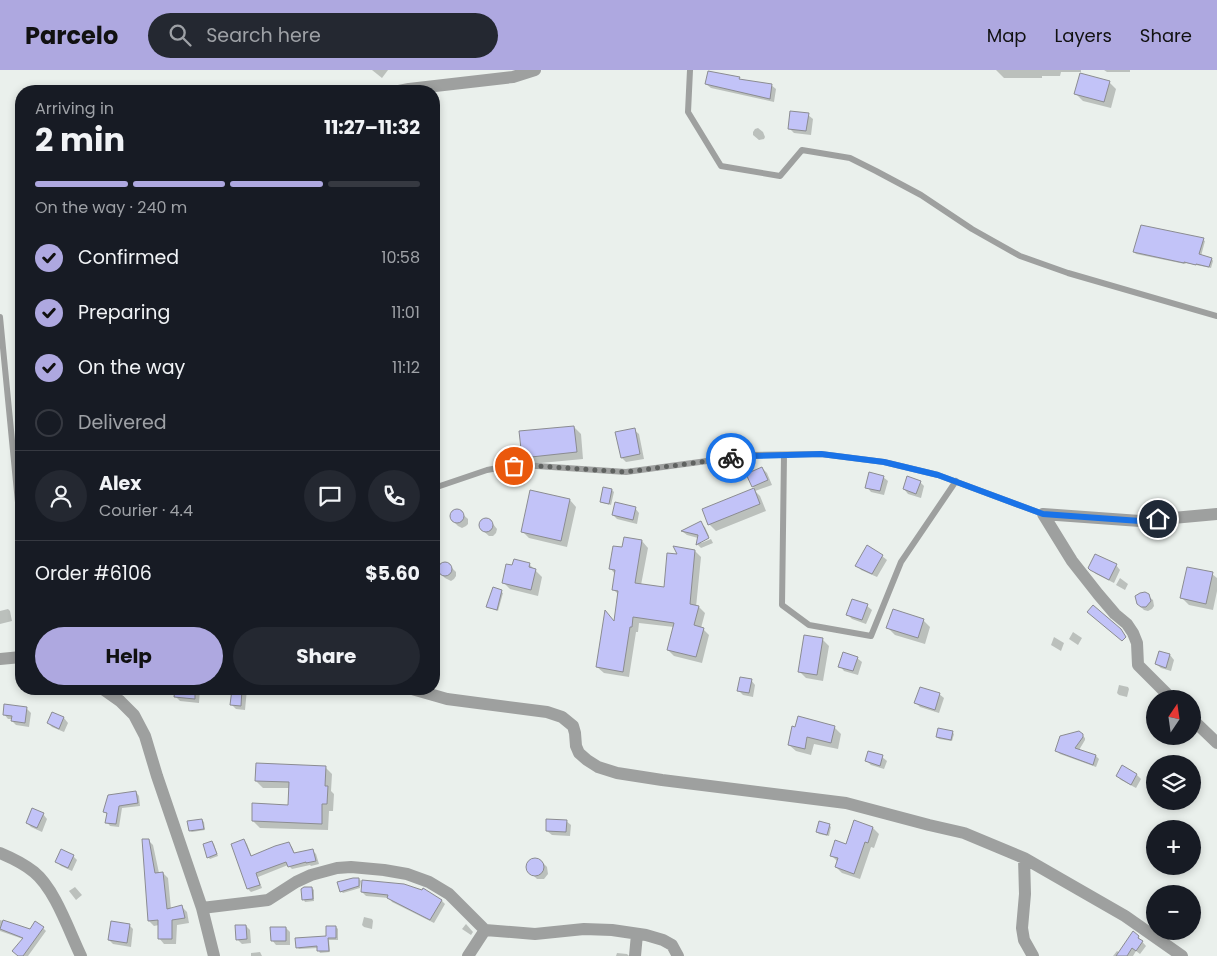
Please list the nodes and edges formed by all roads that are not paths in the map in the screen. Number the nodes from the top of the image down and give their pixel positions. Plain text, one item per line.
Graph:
1 (535, 70) edge
2 (690, 70) edge
3 (440, 85) edge
4 (1217, 316) edge
5 (0, 317) edge
6 (784, 455) junction
7 (15, 471) edge
8 (956, 481) junction
9 (440, 486) edge
10 (1043, 514) junction
11 (1217, 514) edge
12 (15, 658) edge
13 (0, 659) edge
14 (1163, 690) edge
15 (112, 695) edge
16 (433, 695) edge
17 (1201, 728) edge
18 (1217, 743) edge
19 (0, 853) edge
20 (1024, 858) junction
21 (202, 908) junction
22 (485, 930) junction
23 (637, 934) junction
24 (81, 956) edge
25 (214, 956) edge
26 (468, 956) edge
27 (635, 956) edge
28 (678, 956) edge
29 (1033, 956) edge
30 (1182, 956) edge

1 - 3 street
2 - 4 lane
5 - 7 lane
6 - 8 lane
6 - 8 lane
6 - 9 lane
8 - 10 lane
10 - 11 street
10 - 14 street
12 - 13 street
15 - 21 street
16 - 20 street
17 - 18 street
19 - 24 street
20 - 29 street
20 - 30 street
21 - 22 street
21 - 25 street
22 - 23 street
22 - 26 street
23 - 27 street
23 - 28 street

